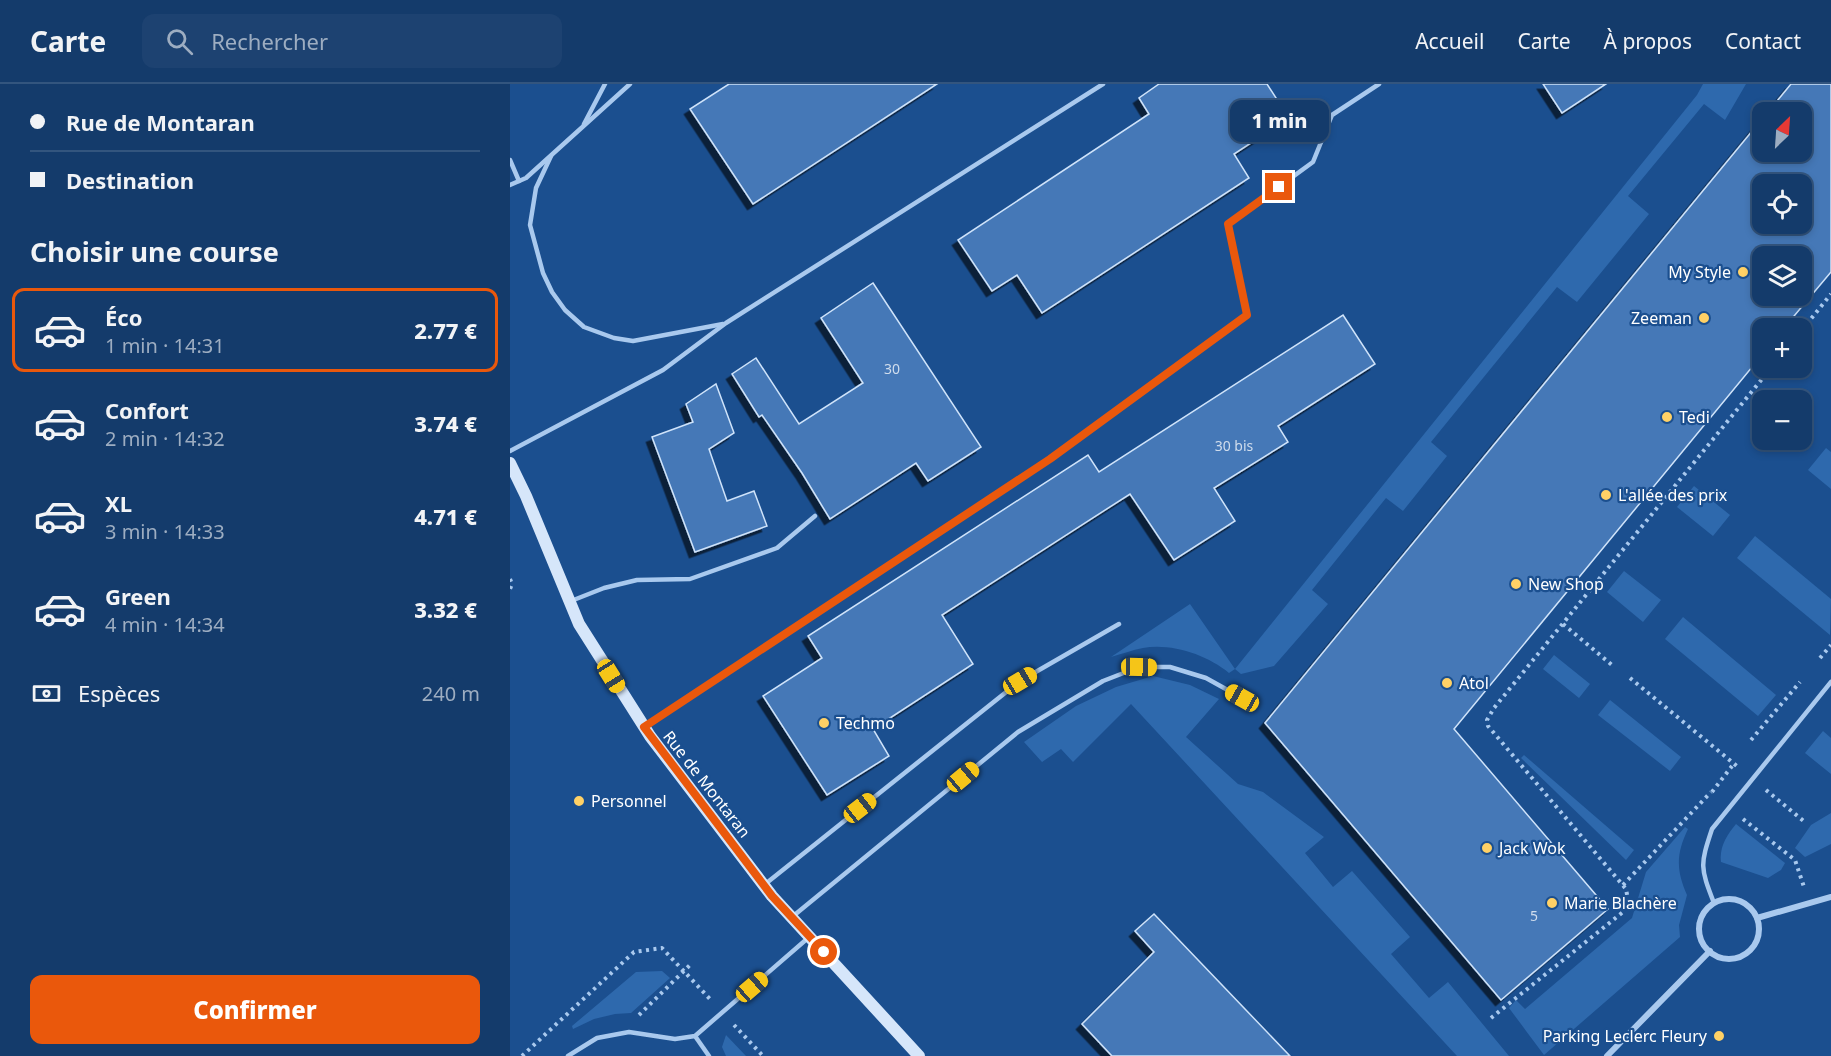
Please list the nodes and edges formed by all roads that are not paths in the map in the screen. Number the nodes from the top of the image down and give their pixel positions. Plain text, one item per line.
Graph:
1 (605, 84) edge
2 (630, 84) edge
3 (1103, 84) edge
4 (1379, 84) edge
5 (582, 128) junction
6 (551, 156) junction
7 (510, 160) edge
8 (519, 181) junction
9 (510, 185) edge
10 (726, 323) junction
11 (510, 452) edge
12 (510, 463) edge
13 (815, 516) dead end
14 (569, 601) junction
15 (1119, 624) dead end
16 (1831, 682) edge
17 (1242, 698) dead end
18 (644, 727) junction
19 (764, 885) junction
20 (1831, 897) edge
21 (1714, 903) junction
22 (792, 917) junction
23 (1757, 918) junction
24 (810, 936) junction
25 (1710, 951) junction
26 (695, 1036) junction
27 (568, 1056) edge
28 (709, 1056) edge
29 (919, 1056) edge
30 (1607, 1056) edge

1 - 5 lane
2 - 5 lane
3 - 10 lane
4 - 18 lane
5 - 6 lane
6 - 8 lane
6 - 10 lane
7 - 8 lane
8 - 9 lane
10 - 11 lane
12 - 14 street, Rue de Montaran
13 - 14 lane
14 - 18 street, Rue de Montaran
15 - 19 lane
16 - 21 lane
17 - 22 lane
18 - 19 street, Rue de Montaran
19 - 22 street, Rue de Montaran
20 - 23 street
21 - 23 street
21 - 25 street
22 - 24 street, Rue de Montaran
23 - 25 street
24 - 26 lane
24 - 29 street, Rue de Montaran
25 - 30 street
26 - 27 lane
26 - 28 lane

